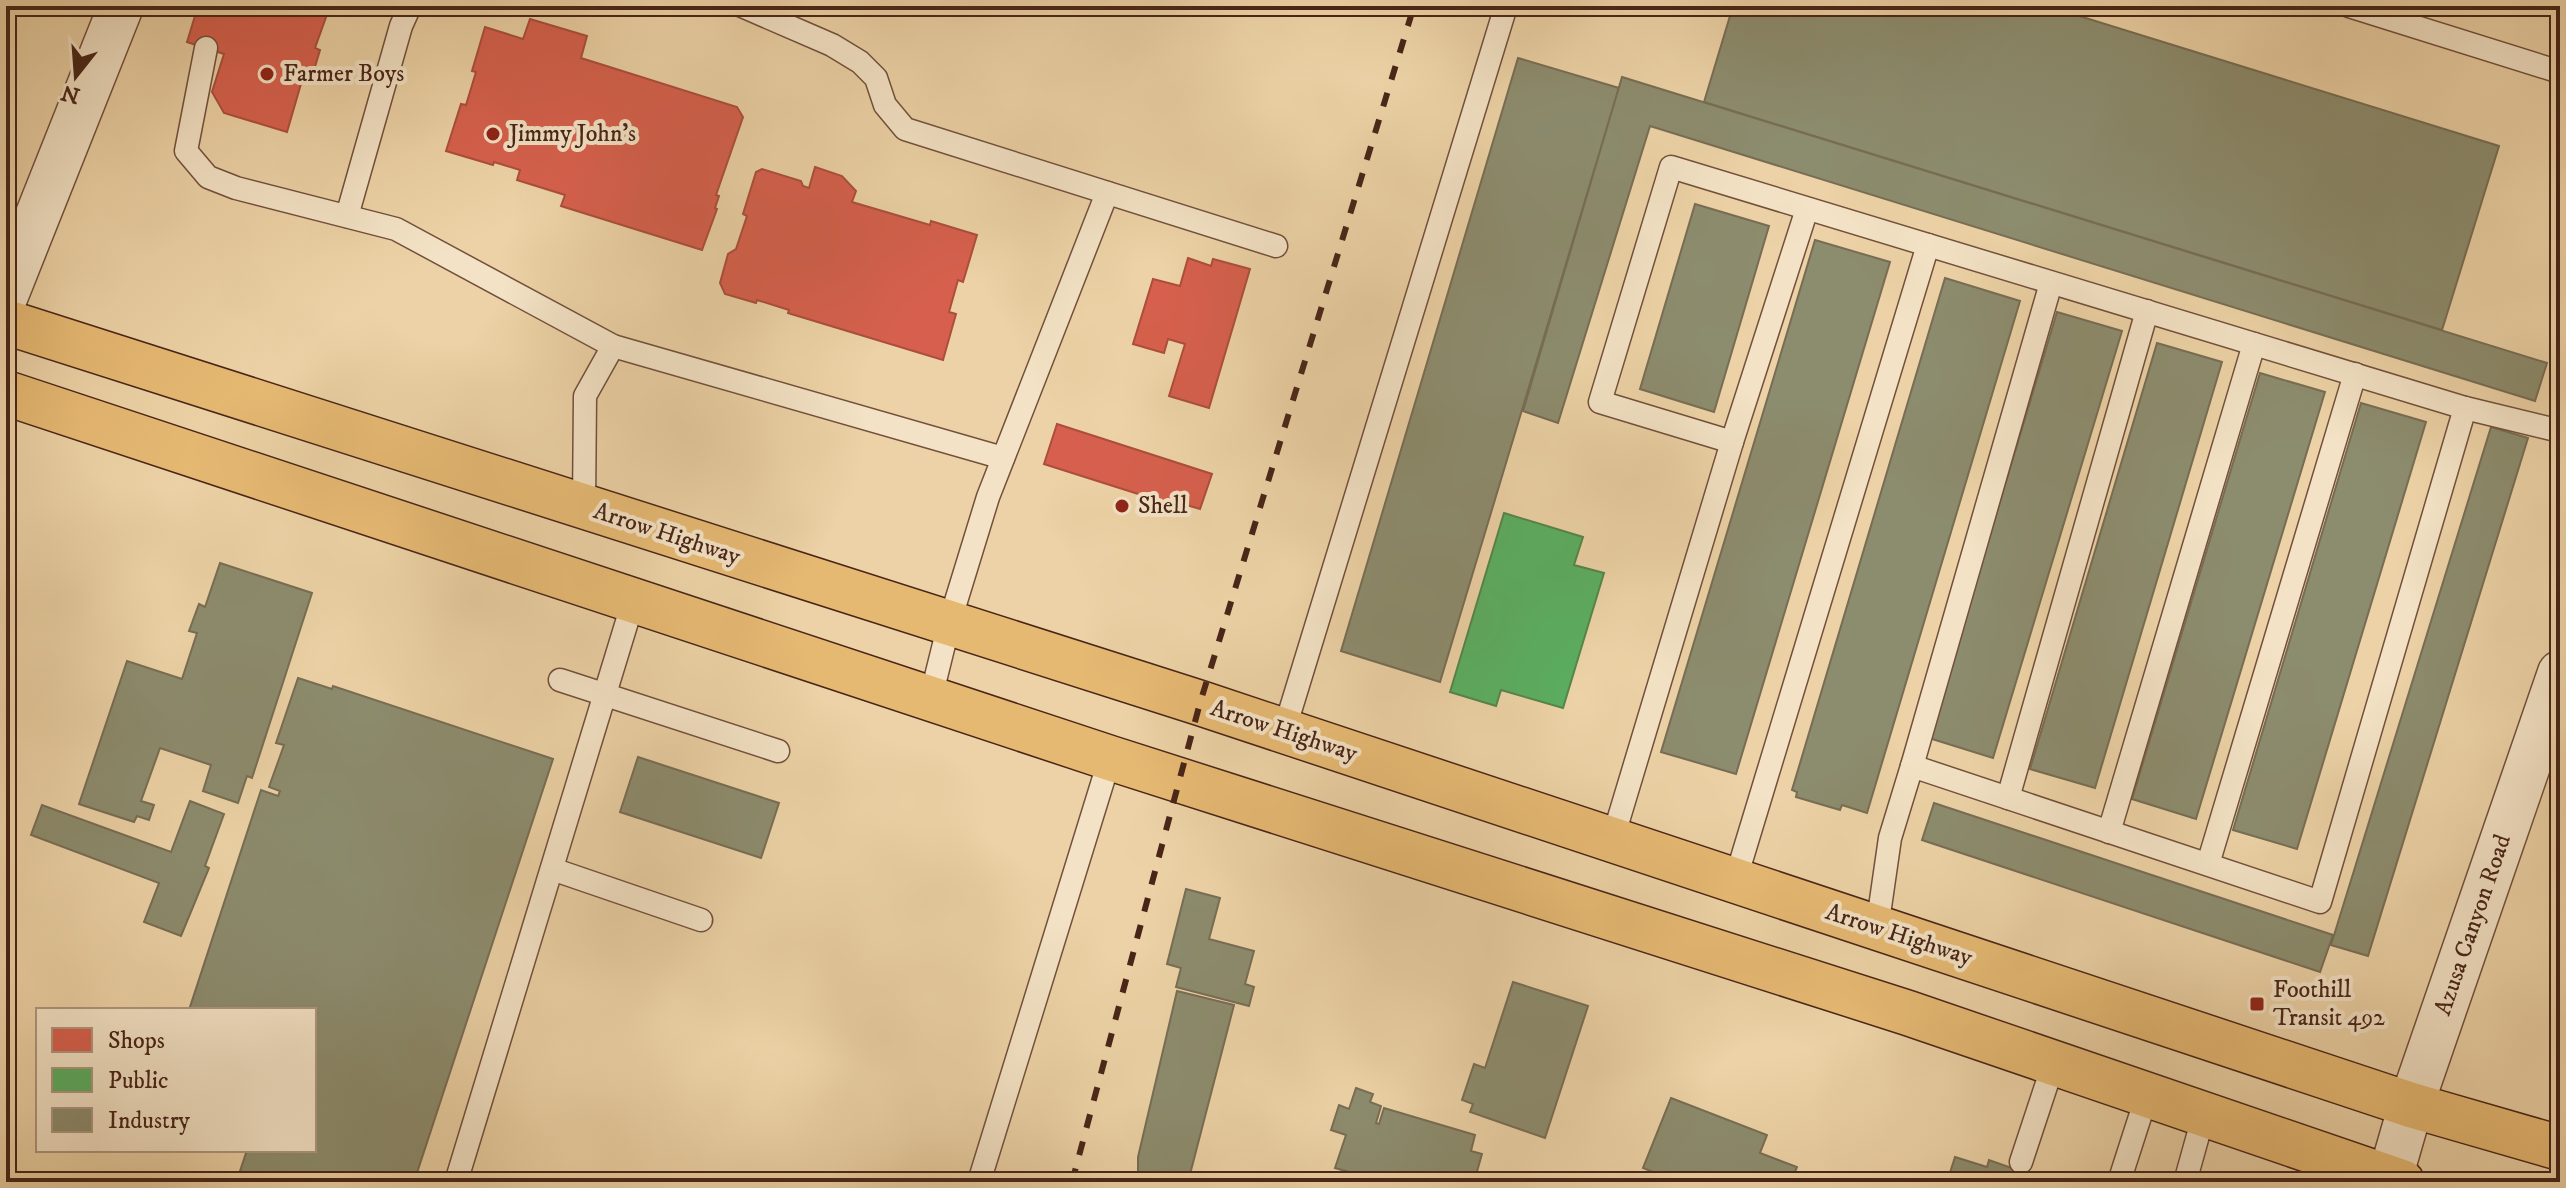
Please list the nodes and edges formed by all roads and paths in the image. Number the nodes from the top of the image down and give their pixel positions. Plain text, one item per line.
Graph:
1 (121, 6) edge
2 (410, 6) edge
3 (742, 6) edge
4 (1506, 6) edge
5 (2349, 6) edge
6 (206, 48) dead end
7 (2560, 72) edge
8 (1107, 193) junction
9 (1807, 209) junction
10 (347, 216) junction
11 (1928, 245) junction
12 (1276, 246) dead end
13 (2051, 283) junction
14 (6, 295) edge
15 (2147, 311) junction
16 (6, 322) edge
17 (2254, 344) junction
18 (613, 346) junction
19 (2355, 374) junction
20 (6, 393) edge
21 (2465, 408) junction
22 (2560, 431) edge
23 (1732, 442) junction
24 (1003, 458) junction
25 (584, 507) junction
26 (633, 602) junction
27 (949, 624) junction
28 (2560, 673) edge
29 (560, 680) dead end
30 (606, 694) junction
31 (931, 697) junction
32 (1284, 731) junction
33 (778, 751) dead end
34 (1110, 758) junction
35 (1912, 766) junction
36 (2008, 798) junction
37 (2109, 832) junction
38 (1612, 841) junction
39 (2208, 864) junction
40 (552, 869) junction
41 (1735, 881) junction
42 (701, 920) dead end
43 (1877, 928) junction
44 (2054, 1062) junction
45 (2147, 1095) junction
46 (2411, 1105) junction
47 (2204, 1114) junction
48 (2560, 1148) edge
49 (2021, 1162) dead end
50 (2393, 1181) edge
51 (456, 1182) edge
52 (979, 1182) edge
53 (2119, 1182) edge
54 (2191, 1182) edge

1 - 14 street
2 - 10 lane
3 - 8 lane
4 - 32 lane
5 - 7 lane
6 - 10 lane
8 - 12 lane
8 - 24 lane
9 - 11 lane
9 - 23 lane
9 - 23 lane
10 - 18 lane
11 - 13 lane
11 - 41 lane
13 - 15 lane
13 - 35 lane
15 - 17 lane
15 - 36 lane
16 - 25 main road, Arrow Highway
17 - 19 lane
17 - 37 lane
18 - 24 lane
18 - 25 lane
19 - 21 lane
19 - 39 lane
20 - 26 main road
21 - 22 lane
21 - 39 lane
23 - 38 lane
24 - 27 lane
25 - 27 main road, Arrow Highway
26 - 30 lane
26 - 31 main road
27 - 31 lane
27 - 32 main road, Arrow Highway
28 - 46 street, Azusa Canyon Road
29 - 30 lane
30 - 33 lane
30 - 40 lane
31 - 34 main road
32 - 38 main road, Arrow Highway
34 - 44 main road
34 - 52 lane
35 - 36 lane
35 - 43 lane
36 - 37 lane
37 - 39 lane
38 - 41 main road, Arrow Highway
40 - 42 lane
40 - 51 lane
41 - 43 main road, Arrow Highway
43 - 46 main road, Arrow Highway
44 - 45 main road
44 - 49 lane
45 - 47 main road
45 - 53 lane
46 - 48 main road, Arrow Highway
46 - 50 street, Azusa Canyon Road
47 - 50 main road
47 - 54 lane

